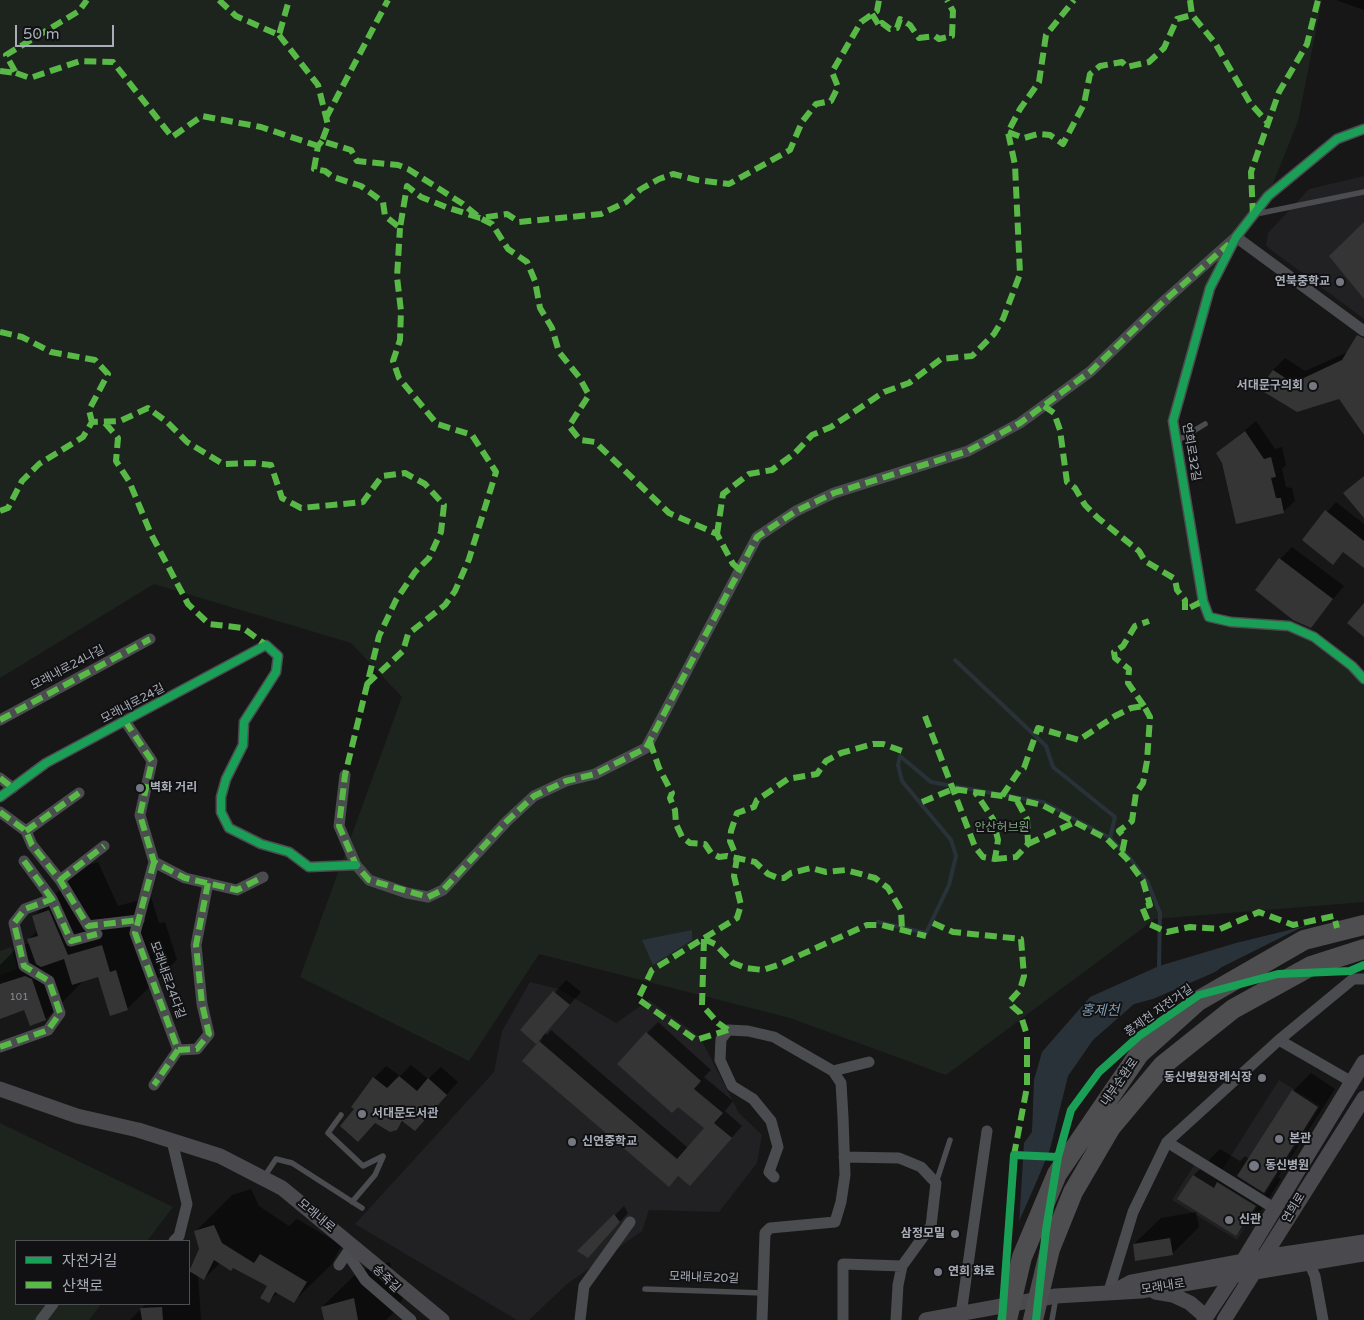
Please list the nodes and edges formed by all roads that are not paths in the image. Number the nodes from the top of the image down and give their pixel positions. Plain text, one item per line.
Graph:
1 (1364, 129) edge
2 (1364, 192) edge
3 (1253, 215) junction
4 (1236, 237) junction
5 (1364, 331) edge
6 (1205, 424) dead end
7 (1177, 441) junction
8 (150, 639) dead end
9 (1364, 679) edge
10 (0, 720) edge
11 (125, 721) junction
12 (345, 774) dead end
13 (0, 778) edge
14 (13, 788) junction
15 (79, 793) dead end
16 (0, 797) edge
17 (0, 812) edge
18 (26, 832) junction
19 (104, 846) dead end
20 (24, 861) dead end
21 (154, 862) junction
22 (356, 865) junction
23 (263, 877) dead end
24 (60, 880) junction
25 (208, 883) junction
26 (52, 899) junction
27 (139, 920) junction
28 (1364, 924) edge
29 (97, 934) dead end
30 (1364, 949) edge
31 (1364, 979) edge
32 (1279, 1040) junction
33 (0, 1046) edge
34 (178, 1050) junction
35 (869, 1062) dead end
36 (1364, 1062) edge
37 (833, 1071) junction
38 (1352, 1082) junction
39 (154, 1085) dead end
40 (0, 1089) edge
41 (1364, 1098) edge
42 (341, 1115) dead end
43 (987, 1130) dead end
44 (950, 1140) dead end
45 (172, 1141) junction
46 (1167, 1142) junction
47 (844, 1158) junction
48 (774, 1177) dead end
49 (263, 1178) junction
50 (936, 1183) junction
51 (352, 1202) junction
52 (362, 1208) dead end
53 (1274, 1208) junction
54 (630, 1222) dead end
55 (175, 1240) edge
56 (1364, 1242) edge
57 (350, 1249) junction
58 (1364, 1254) edge
59 (1264, 1257) junction
60 (1243, 1262) junction
61 (339, 1265) dead end
62 (1310, 1265) junction
63 (902, 1266) junction
64 (1254, 1274) junction
65 (1233, 1276) junction
66 (645, 1289) dead end
67 (1141, 1291) junction
68 (763, 1293) junction
69 (1108, 1294) junction
70 (1053, 1297) junction
71 (52, 1305) edge
72 (1001, 1314) edge
73 (399, 1316) edge
74 (961, 1318) edge
75 (1208, 1319) edge
76 (41, 1320) edge
77 (411, 1320) edge
78 (442, 1320) edge
79 (580, 1320) edge
80 (762, 1320) edge
81 (843, 1320) edge
82 (896, 1320) edge
83 (926, 1320) edge
84 (1033, 1320) edge
85 (1052, 1320) edge
86 (1224, 1320) edge
87 (1323, 1320) edge

1 - 3 street, 연희로32길
2 - 3 lane
3 - 4 street, 연희로32길
4 - 5 street
4 - 7 street, 연희로32길
4 - 22 street
6 - 7 lane
7 - 9 street, 연희로32길
8 - 10 street, 모래내로24나길
11 - 14 street, 모래내로24길
11 - 21 street
11 - 22 street, 모래내로24길
12 - 22 street
13 - 14 street
14 - 16 street, 모래내로24길
15 - 18 street
17 - 18 street
18 - 24 street
19 - 24 street
20 - 26 street
21 - 25 street
21 - 27 street, 모래내로24다길
23 - 25 street
24 - 27 street
25 - 34 street, 모래내로24다길
26 - 29 street
26 - 33 street
27 - 34 street, 모래내로24다길
28 - 72 highway, 내부순환로
30 - 84 highway, 내부순환로
31 - 32 street
32 - 38 street
32 - 46 street
34 - 39 street
35 - 37 street
36 - 38 main road, 연희로
37 - 47 street
37 - 48 street
38 - 53 main road, 연희로
40 - 45 main road, 모래내로
41 - 59 main road, 연희로
42 - 51 lane
43 - 74 street
44 - 50 lane
45 - 49 main road, 모래내로
45 - 55 street
46 - 53 street, 연희로
46 - 69 street
47 - 50 street
47 - 68 street
49 - 51 lane
49 - 57 main road, 모래내로
50 - 63 street
51 - 52 lane
53 - 60 main road, 연희로
54 - 79 street
56 - 59 main road
57 - 61 street
57 - 73 street, 송죽길
57 - 78 main road, 모래내로
58 - 62 main road, 모래내로
59 - 60 main road
59 - 64 main road, 연희로
60 - 65 main road, 연희로
60 - 69 main road
62 - 64 main road, 모래내로
62 - 87 street
63 - 81 street
63 - 82 street
64 - 65 main road, 모래내로
64 - 86 main road, 연희로
65 - 67 main road, 모래내로
65 - 75 main road, 연희로
66 - 68 lane, 모래내로20길
67 - 69 main road, 모래내로
67 - 75 main road
68 - 80 street
69 - 70 main road, 모래내로
70 - 72 main road, 모래내로
70 - 85 lane
71 - 76 street
72 - 74 main road, 모래내로
73 - 77 street, 송죽길
74 - 83 main road, 모래내로

